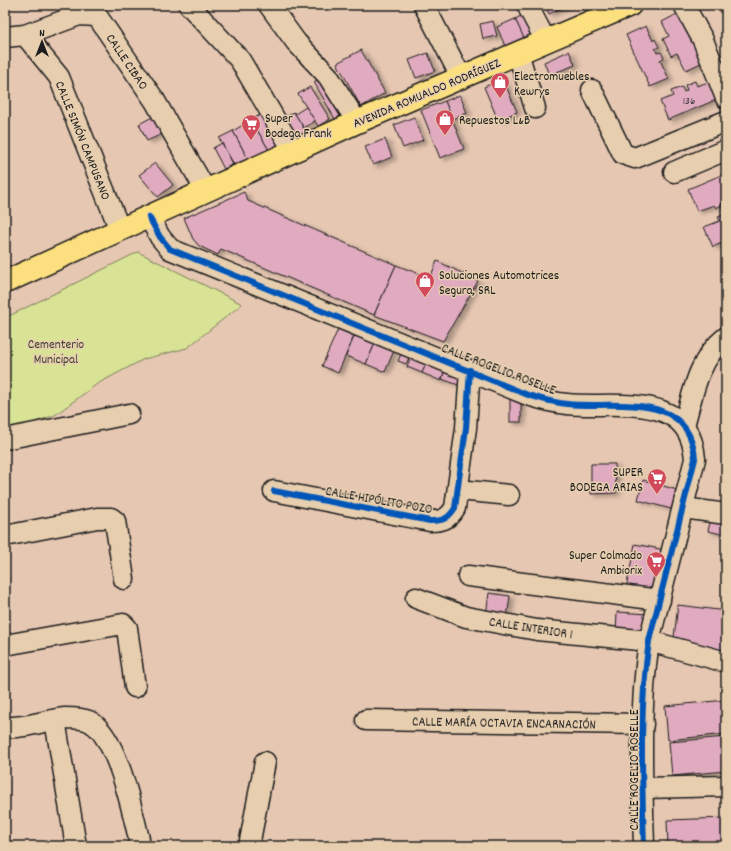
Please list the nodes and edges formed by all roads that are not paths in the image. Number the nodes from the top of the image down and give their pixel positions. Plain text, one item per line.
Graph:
1 (189, 5) edge
2 (269, 5) edge
3 (424, 5) edge
4 (527, 5) edge
5 (630, 5) edge
6 (684, 5) edge
7 (25, 34) junction
8 (5, 37) edge
9 (546, 41) junction
10 (518, 53) junction
11 (461, 77) junction
12 (592, 90) dead end
13 (726, 98) edge
14 (535, 108) dead end
15 (726, 121) edge
16 (357, 122) junction
17 (293, 150) junction
18 (726, 150) edge
19 (674, 172) dead end
20 (206, 191) junction
21 (149, 217) junction
22 (120, 230) junction
23 (5, 282) edge
24 (726, 337) edge
25 (470, 370) junction
26 (129, 414) dead end
27 (684, 426) junction
28 (5, 439) edge
29 (458, 490) junction
30 (274, 491) dead end
31 (509, 495) dead end
32 (684, 508) junction
33 (726, 514) edge
34 (5, 536) edge
35 (468, 576) dead end
36 (124, 579) dead end
37 (416, 598) dead end
38 (660, 600) junction
39 (649, 641) junction
40 (5, 645) edge
41 (726, 662) edge
42 (135, 687) dead end
43 (55, 720) junction
44 (366, 720) dead end
45 (643, 724) junction
46 (5, 727) edge
47 (265, 762) dead end
48 (726, 786) edge
49 (643, 788) junction
50 (76, 846) edge
51 (138, 846) edge
52 (249, 846) edge
53 (644, 846) edge

1 - 17 street
2 - 16 street
3 - 11 street
4 - 9 street
5 - 9 main road, AVENIDA ROMUALDO RODRÍGUEZ
6 - 13 street
7 - 8 street, CALLE CIBAO
7 - 20 street, CALLE CIBAO
7 - 22 street, CALLE SIMÓN CAMPUSANO
9 - 10 main road, AVENIDA ROMUALDO RODRÍGUEZ
10 - 11 main road, AVENIDA ROMUALDO RODRÍGUEZ
10 - 14 street
11 - 16 main road, AVENIDA ROMUALDO RODRÍGUEZ
12 - 15 street
16 - 17 main road, AVENIDA ROMUALDO RODRÍGUEZ
17 - 20 main road, AVENIDA ROMUALDO RODRÍGUEZ
18 - 19 street
20 - 21 main road, AVENIDA ROMUALDO RODRÍGUEZ
21 - 22 main road, AVENIDA ROMUALDO RODRÍGUEZ
21 - 25 street, CALLE ROGELIO ROSELLE
22 - 23 main road, AVENIDA ROMUALDO RODRÍGUEZ
24 - 27 street
25 - 27 street, CALLE ROGELIO ROSELLE
25 - 29 street, CALLE HIPÓLITO POZO
26 - 28 street
27 - 32 street, CALLE ROGELIO ROSELLE
29 - 30 street, CALLE HIPÓLITO POZO
29 - 31 street
32 - 33 street
32 - 38 street, CALLE ROGELIO ROSELLE
34 - 36 street
35 - 38 street
37 - 39 street, CALLE INTERIOR 1
38 - 39 street, CALLE ROGELIO ROSELLE
39 - 41 street, CALLE INTERIOR 1
39 - 45 street, CALLE ROGELIO ROSELLE
40 - 42 street
43 - 46 street
43 - 50 street
43 - 51 street
44 - 45 street, CALLE MARÍA OCTAVIA ENCARNACIÓN
45 - 49 street, CALLE ROGELIO ROSELLE
47 - 52 street
48 - 49 street
49 - 53 street, CALLE ROGELIO ROSELLE

